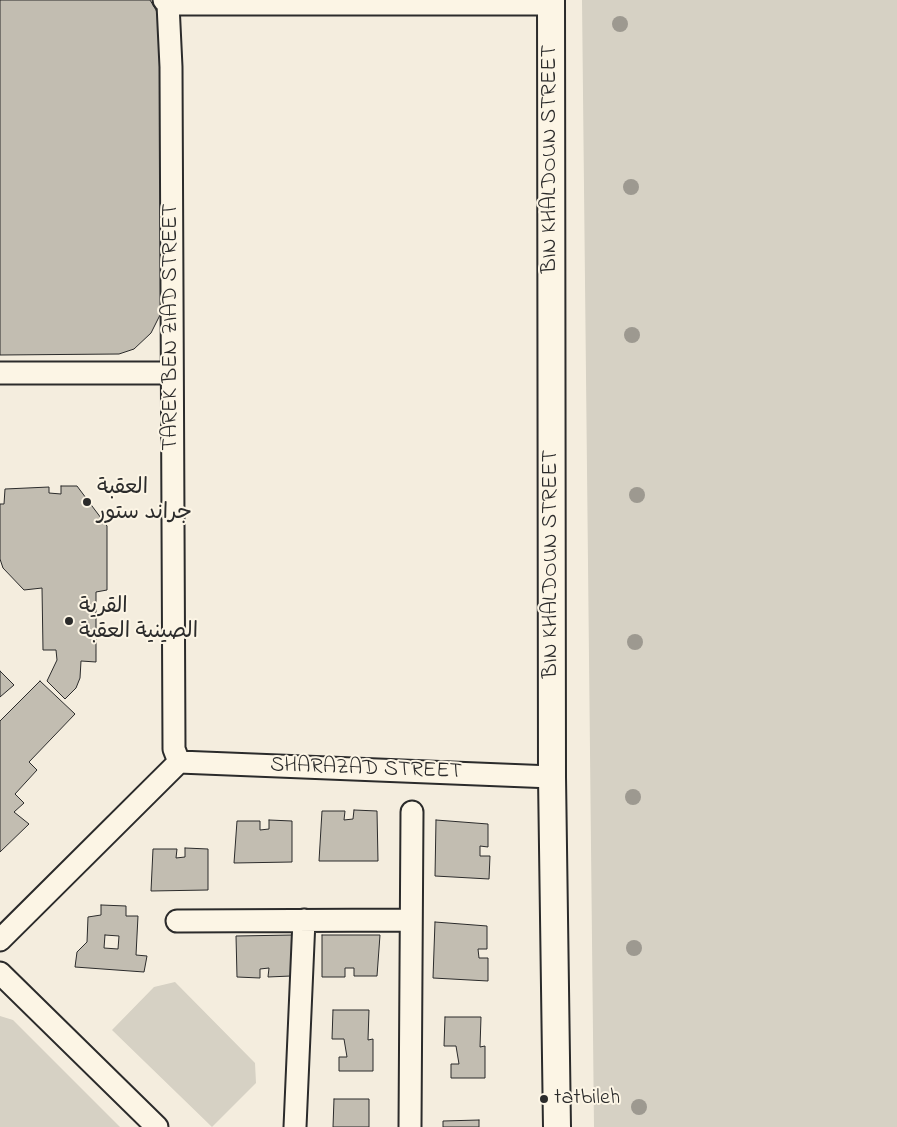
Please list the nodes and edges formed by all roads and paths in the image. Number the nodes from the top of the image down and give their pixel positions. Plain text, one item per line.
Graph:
1 (166, 2) edge
2 (551, 2) edge
3 (0, 372) edge
4 (172, 373) junction
5 (179, 762) junction
6 (552, 777) junction
7 (412, 812) dead end
8 (177, 920) dead end
9 (304, 920) junction
10 (412, 920) junction
11 (0, 940) edge
12 (0, 973) edge
13 (157, 1127) edge
14 (295, 1127) edge
15 (410, 1127) edge
16 (558, 1127) edge

1 - 2 street
1 - 4 street, TAREK BEN ZIAD STREET
2 - 6 street, BIN KHALDOUN STREET
3 - 4 street
4 - 5 street, TAREK BEN ZIAD STREET
5 - 6 street, SHARAZAD STREET
5 - 11 street
6 - 16 street, BIN KHALDOUN STREET
7 - 10 street
8 - 9 street
9 - 10 street
9 - 14 street
10 - 15 street
12 - 13 street

